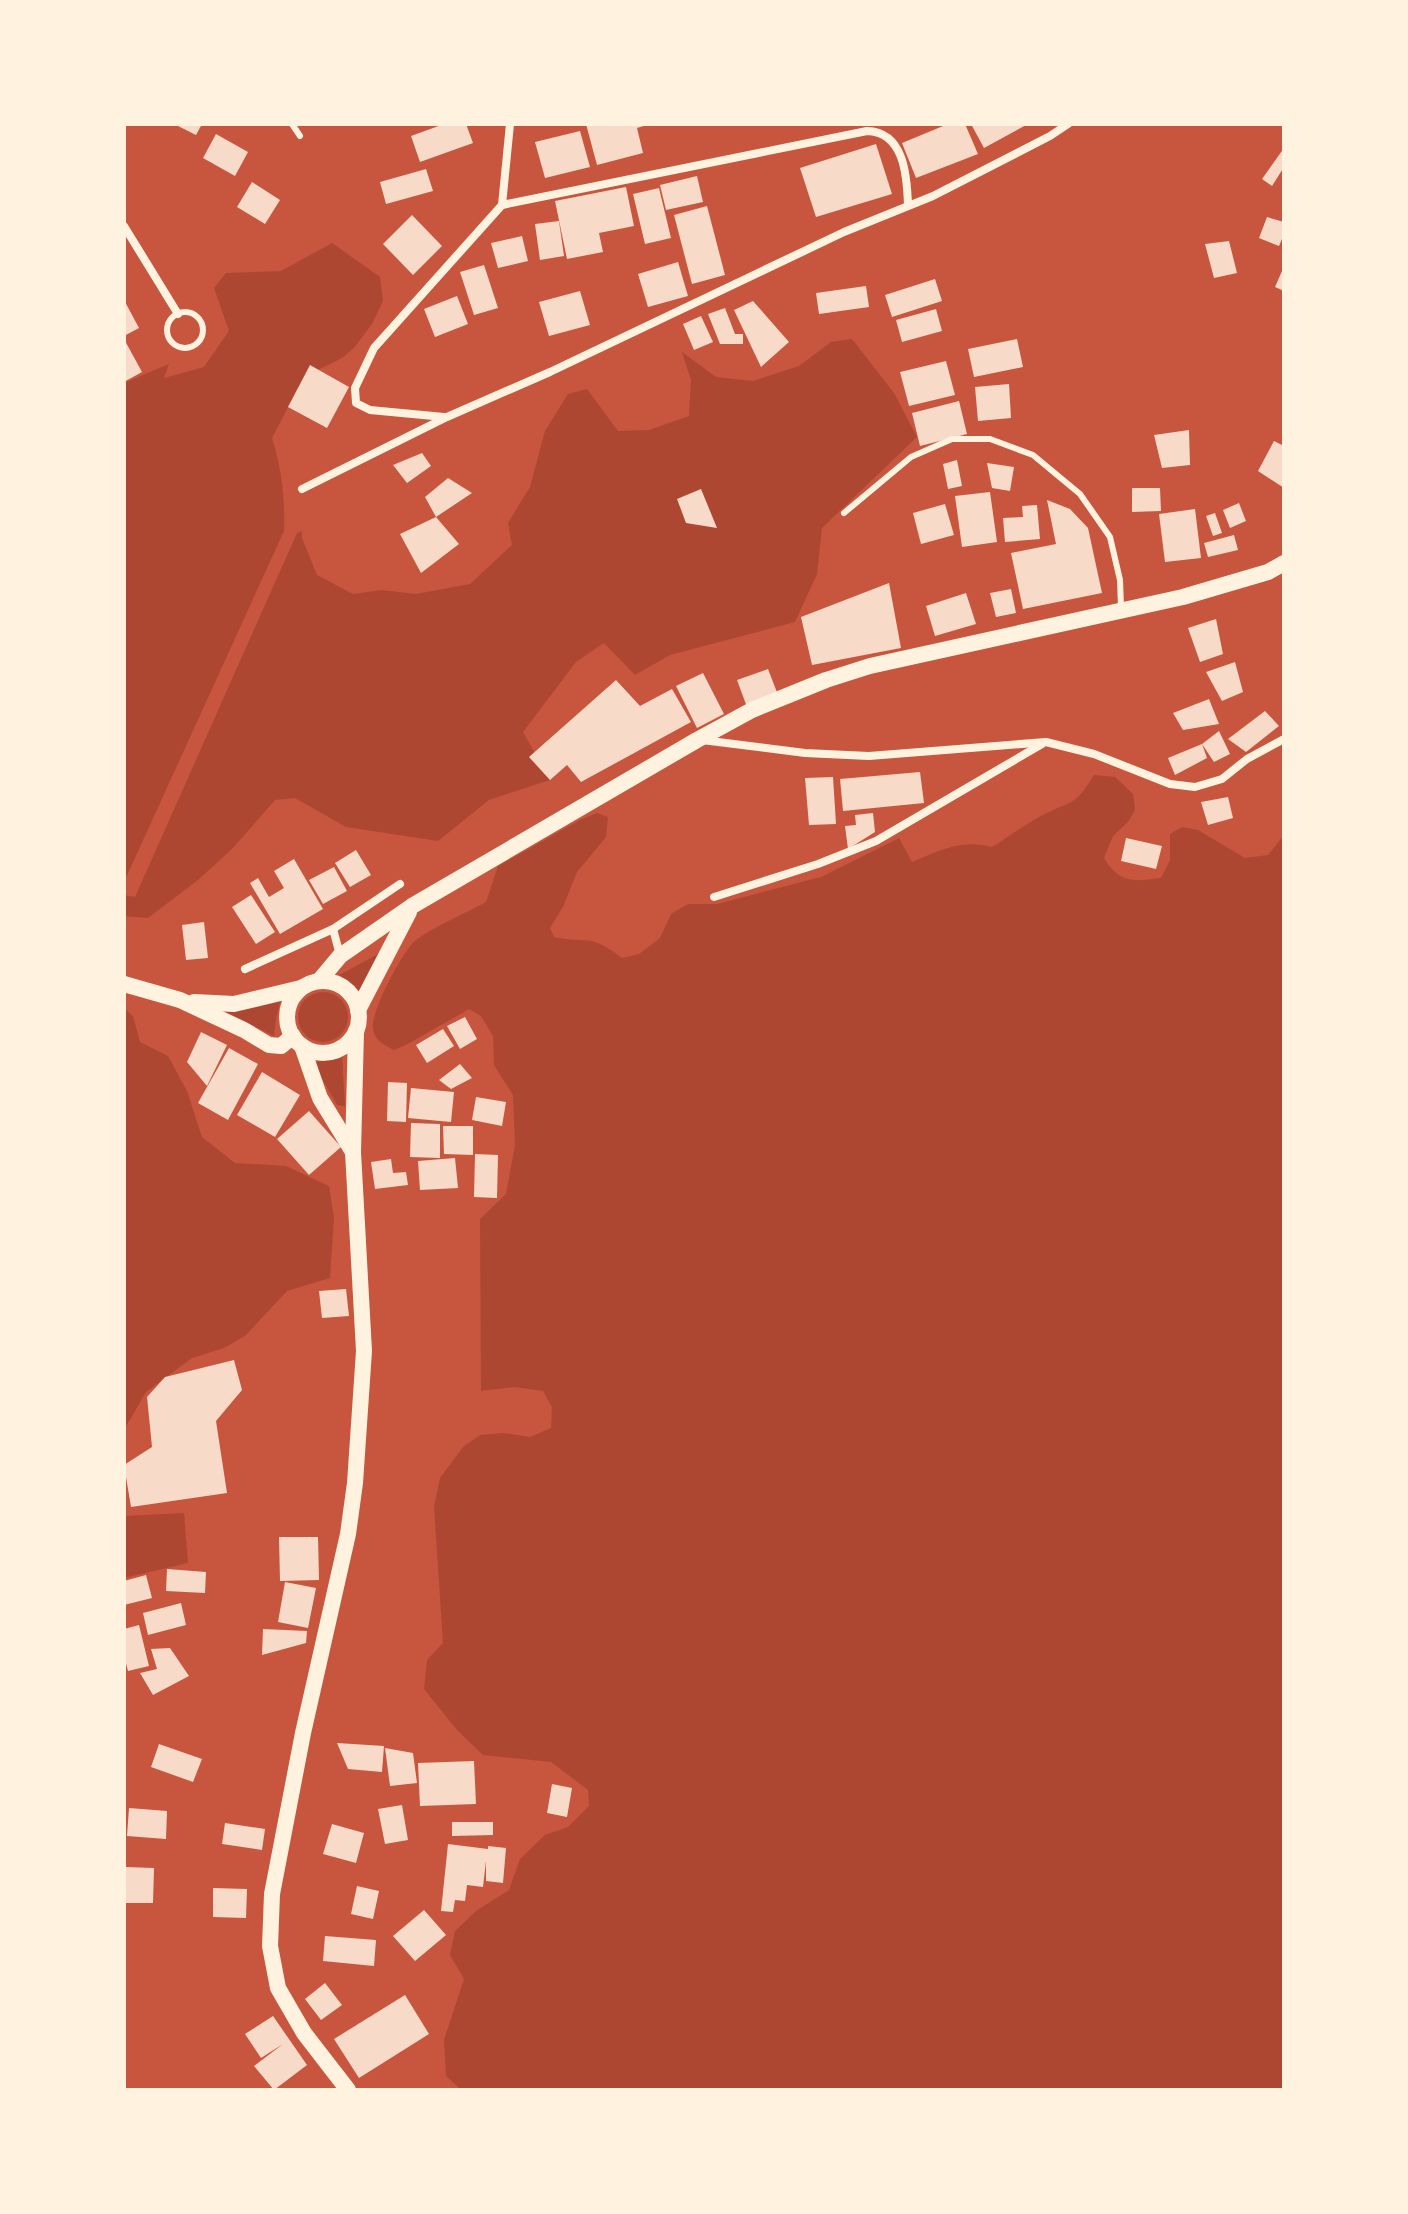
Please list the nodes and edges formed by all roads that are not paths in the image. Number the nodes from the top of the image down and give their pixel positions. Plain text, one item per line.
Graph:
1 (292, 124) edge
2 (510, 124) edge
3 (1068, 124) edge
4 (300, 136) dead end
5 (502, 205) junction
6 (908, 205) junction
7 (124, 226) edge
8 (178, 314) junction
9 (447, 417) junction
10 (302, 489) dead end
11 (844, 513) dead end
12 (1284, 563) edge
13 (1122, 611) junction
14 (1284, 739) edge
15 (697, 740) junction
16 (1046, 742) junction
17 (400, 884) dead end
18 (714, 897) dead end
19 (412, 906) junction
20 (333, 929) junction
21 (340, 956) junction
22 (245, 969) dead end
23 (319, 981) junction
24 (124, 984) edge
25 (302, 988) junction
26 (180, 1000) junction
27 (358, 1010) junction
28 (356, 1031) junction
29 (297, 1041) junction
30 (353, 1152) junction
31 (348, 2090) edge

1 - 4 lane
2 - 5 street
3 - 6 street
5 - 6 street
5 - 9 street
6 - 9 street
7 - 8 street
8 - 8 lane
9 - 10 street
11 - 13 lane
12 - 13 main road
13 - 15 main road
14 - 16 street
15 - 16 street
15 - 19 main road
16 - 18 street
17 - 20 street
19 - 21 main road
19 - 27 main road
20 - 21 street
20 - 22 street
21 - 23 main road
23 - 25 main road
23 - 27 main road
24 - 26 main road
25 - 26 main road
25 - 29 main road
26 - 29 main road
27 - 28 main road
28 - 29 main road
28 - 30 main road
29 - 30 main road
30 - 31 main road

